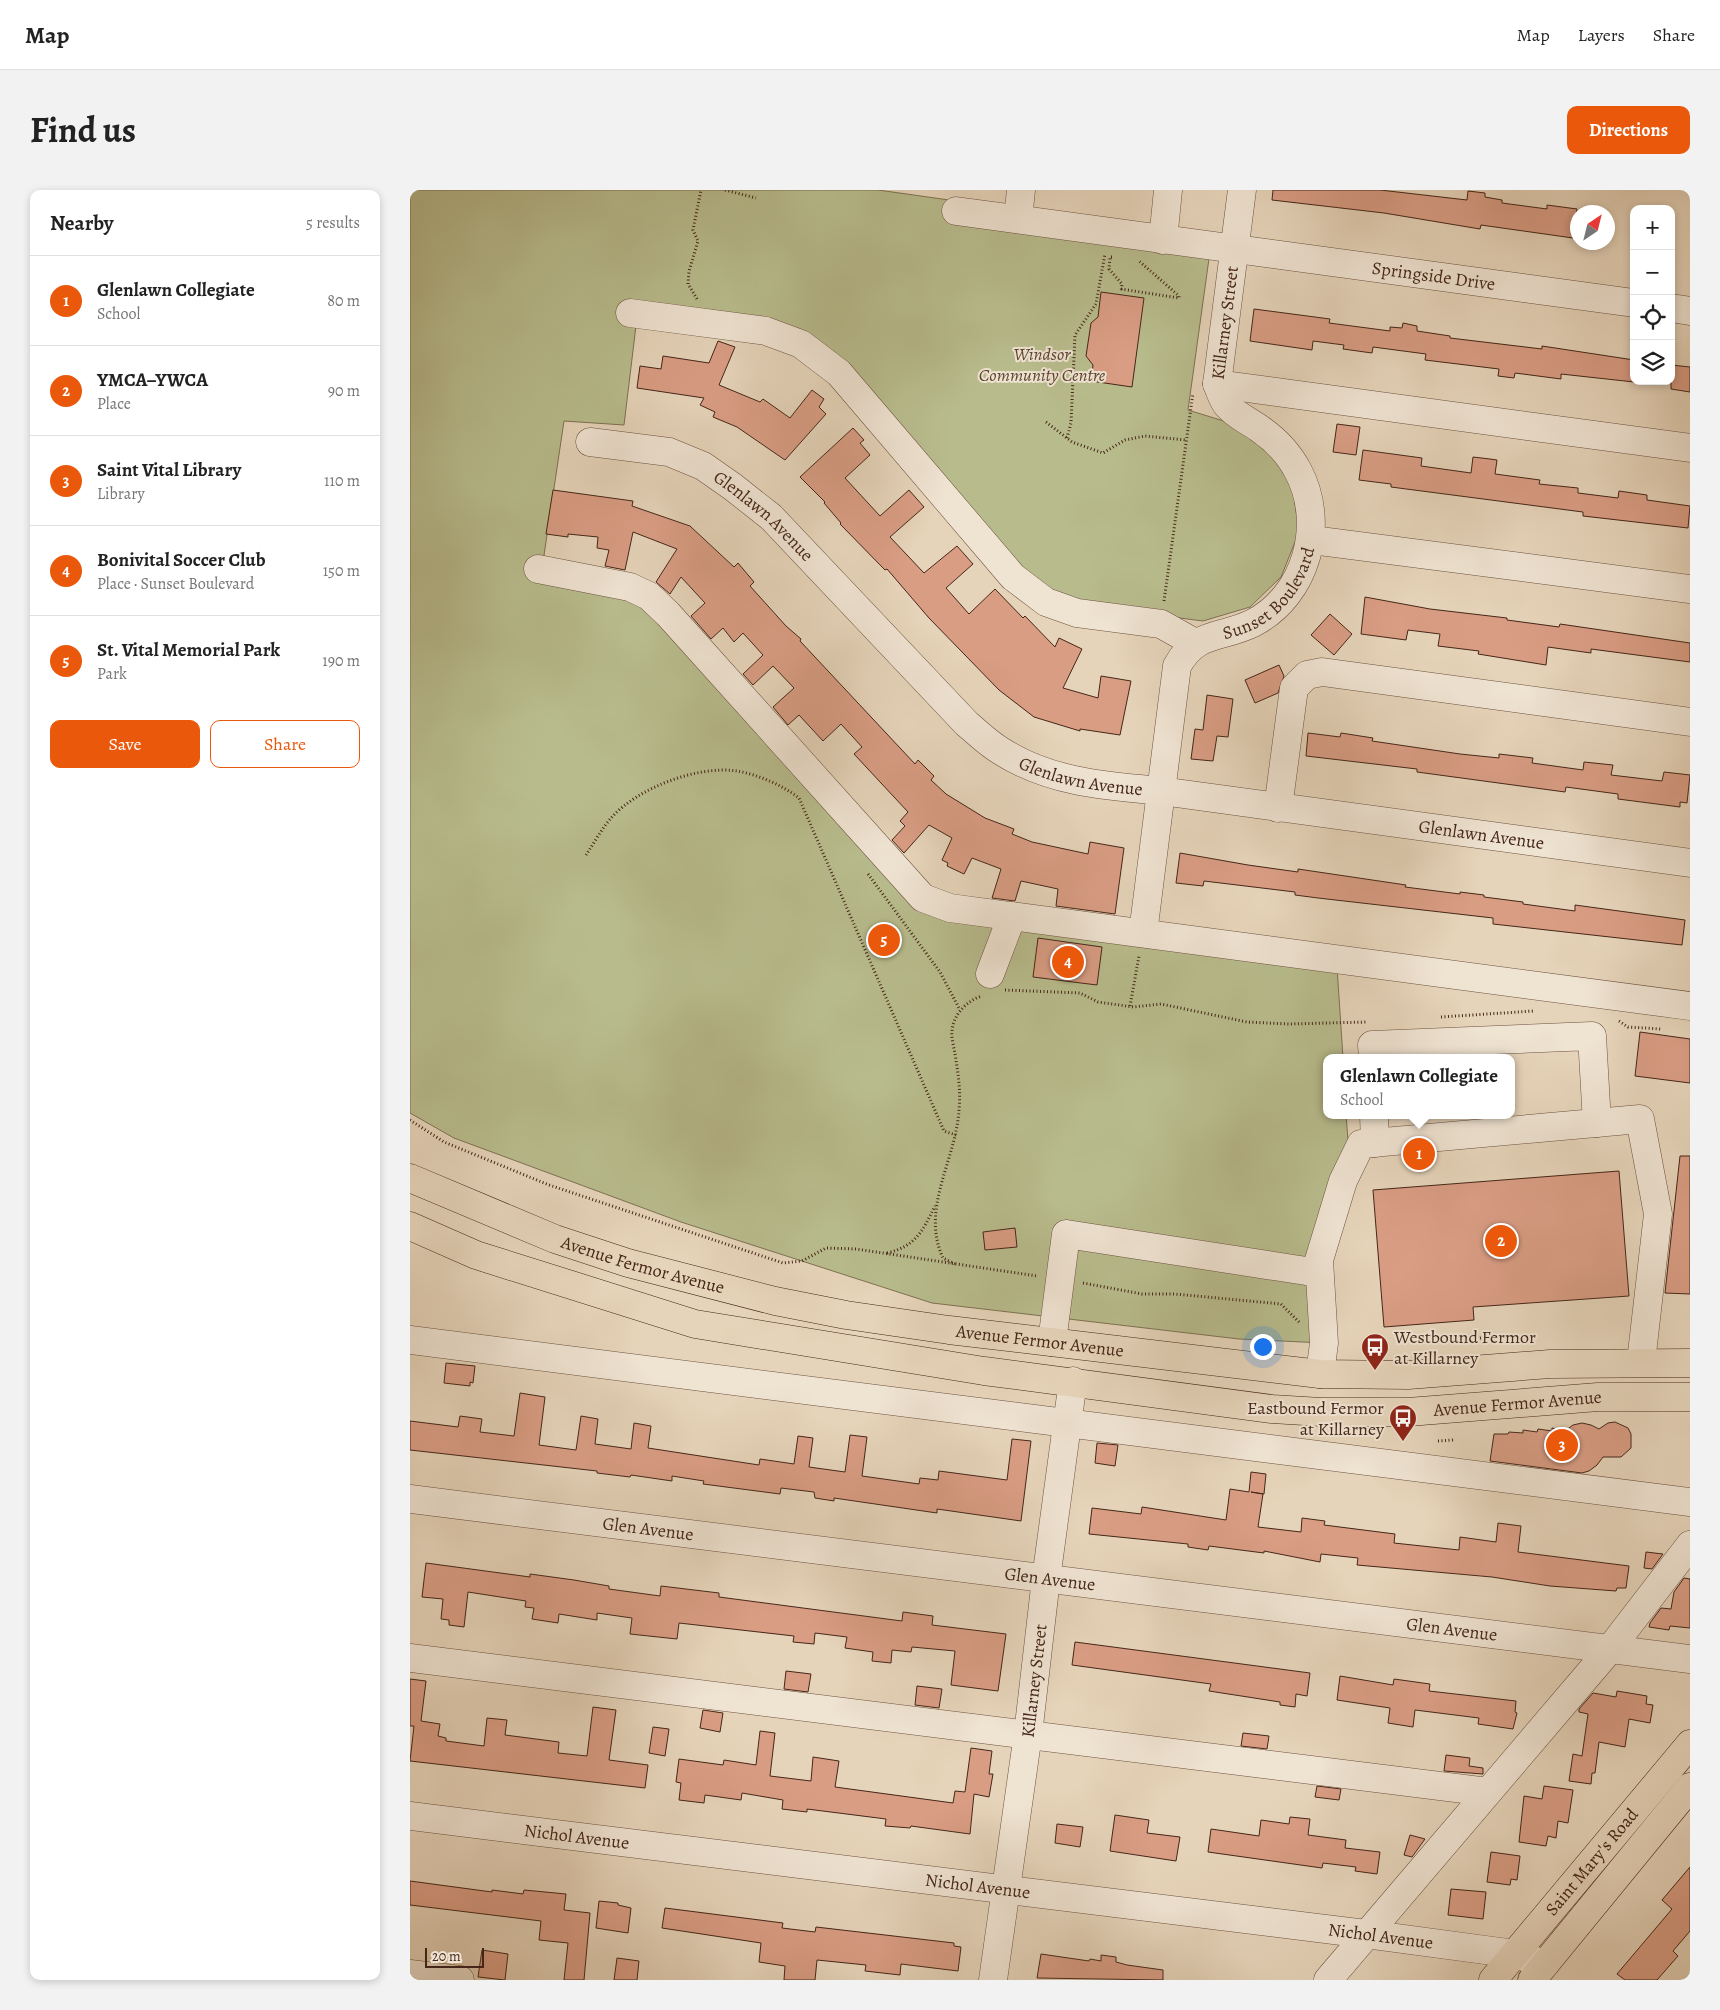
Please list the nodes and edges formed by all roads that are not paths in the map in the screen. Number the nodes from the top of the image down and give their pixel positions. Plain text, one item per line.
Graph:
1 (1022, 190) edge
2 (1168, 190) edge
3 (1242, 190) edge
4 (956, 211) dead end
5 (1018, 220) junction
6 (1163, 240) junction
7 (1234, 250) junction
8 (1630, 302) edge
9 (1675, 309) edge
10 (1690, 311) edge
11 (630, 313) dead end
12 (1218, 384) junction
13 (590, 442) dead end
14 (1690, 448) edge
15 (1312, 540) junction
16 (538, 569) dead end
17 (1690, 589) edge
18 (1195, 643) junction
19 (1690, 722) edge
20 (1161, 791) junction
21 (1278, 808) junction
22 (1690, 863) edge
23 (1012, 916) junction
24 (1143, 933) junction
25 (991, 987) road end
26 (1690, 1006) edge
27 (1373, 1054) edge
28 (1374, 1119) edge
29 (1597, 1123) junction
30 (1375, 1143) junction
31 (410, 1178) edge
32 (410, 1226) edge
33 (555, 1238) junction
34 (523, 1270) junction
35 (1319, 1273) junction
36 (410, 1340) edge
37 (1052, 1342) junction
38 (1641, 1362) junction
39 (1690, 1363) edge
40 (1320, 1374) junction
41 (1073, 1382) junction
42 (1690, 1397) edge
43 (1068, 1424) junction
44 (410, 1499) edge
45 (1690, 1502) edge
46 (1690, 1545) edge
47 (1046, 1579) junction
48 (1610, 1649) junction
49 (410, 1658) edge
50 (1690, 1659) edge
51 (1028, 1734) junction
52 (1690, 1744) edge
53 (1690, 1787) edge
54 (1488, 1792) junction
55 (410, 1816) edge
56 (1005, 1890) junction
57 (1366, 1934) junction
58 (1515, 1954) junction
59 (1539, 1972) edge
60 (410, 1974) edge
61 (460, 1980) edge
62 (993, 1980) edge
63 (1328, 1980) edge
64 (1493, 1980) edge

1 - 5 street
2 - 6 street
3 - 7 street, Killarney Street
4 - 5 street, Springside Drive
5 - 6 street, Springside Drive
6 - 7 street, Springside Drive
7 - 8 street, Springside Drive
7 - 12 street, Killarney Street
9 - 10 street
11 - 18 street
12 - 14 street
12 - 15 street, Killarney Street
13 - 20 street, Glenlawn Avenue
15 - 17 street, Sunset Boulevard
15 - 18 street, Sunset Boulevard
16 - 23 street
18 - 20 street, Sunset Boulevard
19 - 21 street
20 - 21 street, Glenlawn Avenue
20 - 24 street, Sunset Boulevard
21 - 22 street, Glenlawn Avenue
23 - 24 street
23 - 25 street
24 - 26 street
27 - 29 street
28 - 30 street
29 - 30 street
29 - 38 street
30 - 35 street
31 - 33 main road, Avenue Fermor Avenue
32 - 34 main road, Avenue Fermor Avenue
33 - 34 main road
33 - 37 main road, Avenue Fermor Avenue
34 - 41 main road, Avenue Fermor Avenue
35 - 37 street
35 - 40 street
36 - 43 street
37 - 40 main road, Avenue Fermor Avenue
38 - 39 main road, Avenue Fermor Avenue
38 - 40 main road, Avenue Fermor Avenue
41 - 42 main road, Avenue Fermor Avenue
41 - 43 street, Killarney Street
43 - 45 street
43 - 47 street, Killarney Street
44 - 47 street, Glen Avenue
46 - 48 street
47 - 48 street, Glen Avenue
47 - 51 street, Killarney Street
48 - 50 street, Glen Avenue
48 - 54 street
49 - 51 street
51 - 54 street
51 - 56 street, Killarney Street
52 - 58 main road, Saint Mary's Road
53 - 59 main road, Saint Mary's Road
54 - 57 street
55 - 56 street, Nichol Avenue
56 - 57 street, Nichol Avenue
56 - 62 street, Killarney Street
57 - 58 street, Nichol Avenue
57 - 63 street
58 - 59 street, Nichol Avenue
58 - 64 main road, Saint Mary's Road
60 - 61 street

